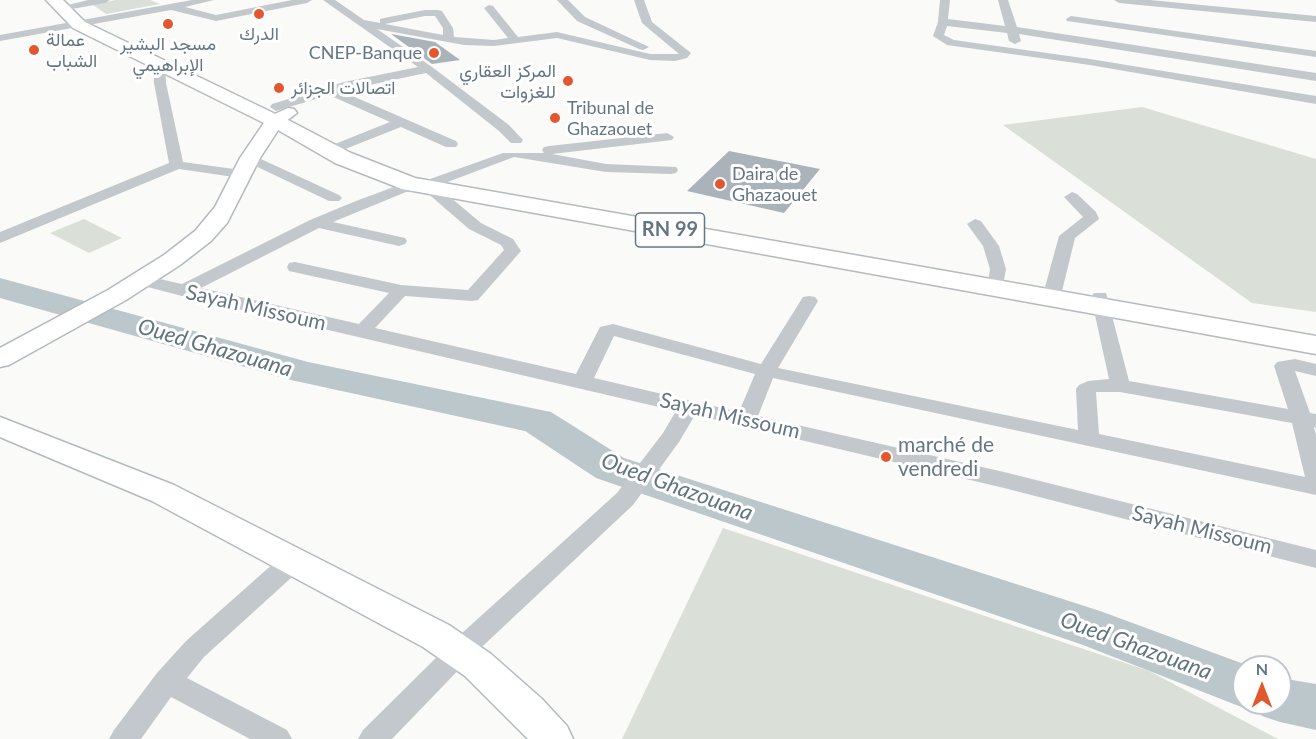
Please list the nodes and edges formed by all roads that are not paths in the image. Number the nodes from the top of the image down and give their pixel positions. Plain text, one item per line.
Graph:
1 (156, 0) edge
2 (209, 0) edge
3 (307, 0) edge
4 (328, 0) edge
5 (561, 0) edge
6 (639, 0) edge
7 (944, 0) edge
8 (953, 0) edge
9 (1003, 0) edge
10 (1119, 0) edge
11 (1191, 0) edge
12 (173, 7) junction
13 (79, 8) edge
14 (489, 8) dead end
15 (1227, 10) junction
16 (1316, 19) edge
17 (943, 22) junction
18 (363, 23) junction
19 (376, 25) junction
20 (1012, 30) junction
21 (0, 38) edge
22 (449, 39) junction
23 (515, 40) junction
24 (1083, 40) junction
25 (1018, 52) junction
26 (1316, 54) edge
27 (650, 57) junction
28 (1090, 62) junction
29 (159, 64) junction
30 (428, 69) junction
31 (1316, 77) edge
32 (331, 91) junction
33 (1316, 100) edge
34 (282, 119) junction
35 (402, 123) junction
36 (668, 137) dead end
37 (516, 140) junction
38 (353, 142) junction
39 (451, 144) dead end
40 (497, 145) junction
41 (330, 151) junction
42 (520, 154) junction
43 (177, 165) junction
44 (246, 166) junction
45 (671, 170) dead end
46 (421, 183) junction
47 (1072, 196) dead end
48 (334, 198) dead end
49 (316, 223) junction
50 (975, 224) dead end
51 (0, 238) edge
52 (399, 241) dead end
53 (295, 267) dead end
54 (142, 280) junction
55 (997, 284) junction
56 (401, 290) junction
57 (182, 291) junction
58 (1053, 291) junction
59 (809, 301) dead end
60 (1101, 302) junction
61 (361, 333) junction
62 (1316, 338) edge
63 (1316, 345) edge
64 (6, 355) edge
65 (1316, 370) edge
66 (766, 371) junction
67 (582, 382) junction
68 (1120, 386) junction
69 (689, 406) junction
70 (746, 420) junction
71 (1309, 420) edge
72 (0, 426) edge
73 (1089, 438) junction
74 (1316, 476) edge
75 (1316, 487) edge
76 (1316, 559) edge
77 (293, 561) junction
78 (460, 651) junction
79 (167, 681) junction
80 (124, 739) edge
81 (277, 739) edge
82 (373, 739) edge
83 (553, 739) edge

1 - 12 street
2 - 12 street
3 - 12 street
4 - 18 street
5 - 27 street
6 - 27 street
7 - 8 street
7 - 17 street
9 - 20 street
10 - 15 street
11 - 15 street
12 - 13 street
13 - 21 street
13 - 29 main road, RN 99
13 - 34 main road, RN 99
14 - 23 street
15 - 16 street
17 - 20 street
17 - 25 street
18 - 19 street
18 - 30 street
19 - 22 street
19 - 22 street
20 - 24 street
20 - 25 street
22 - 23 street
23 - 27 street
24 - 26 street
24 - 28 street
24 - 31 street
25 - 28 street
28 - 33 street
29 - 34 main road, RN 99
29 - 43 street
30 - 32 street
30 - 37 street
32 - 34 street
32 - 35 street
34 - 38 main road, RN 99
34 - 41 main road, RN 99
34 - 44 main road
35 - 38 street
35 - 39 street
36 - 42 street
37 - 40 street
37 - 42 street
38 - 41 street
38 - 46 main road, RN 99
40 - 42 street
40 - 46 street
41 - 46 main road, RN 99
42 - 45 street
42 - 46 street
43 - 44 street
43 - 51 street
44 - 48 street
44 - 54 main road
46 - 49 street
46 - 55 main road, RN 99
46 - 56 street
47 - 58 street
49 - 52 street
49 - 57 street
50 - 55 street
53 - 56 street
54 - 57 street, Sayah Missoum
54 - 64 main road
55 - 58 main road, RN 99
55 - 60 main road, RN 99
56 - 61 street
57 - 61 street, Sayah Missoum
58 - 60 main road, RN 99
59 - 66 street
60 - 62 main road, RN 99
60 - 63 main road, RN 99
60 - 68 street
61 - 67 street, Sayah Missoum
65 - 71 street
66 - 67 street
66 - 70 street
66 - 73 street
67 - 69 street, Sayah Missoum
68 - 71 street
68 - 73 street
69 - 70 street, Sayah Missoum
69 - 78 street
70 - 76 street, Sayah Missoum
71 - 74 street
72 - 77 main road
73 - 75 street
77 - 78 main road
77 - 79 street
78 - 82 street
78 - 83 main road
79 - 80 street
79 - 81 street

